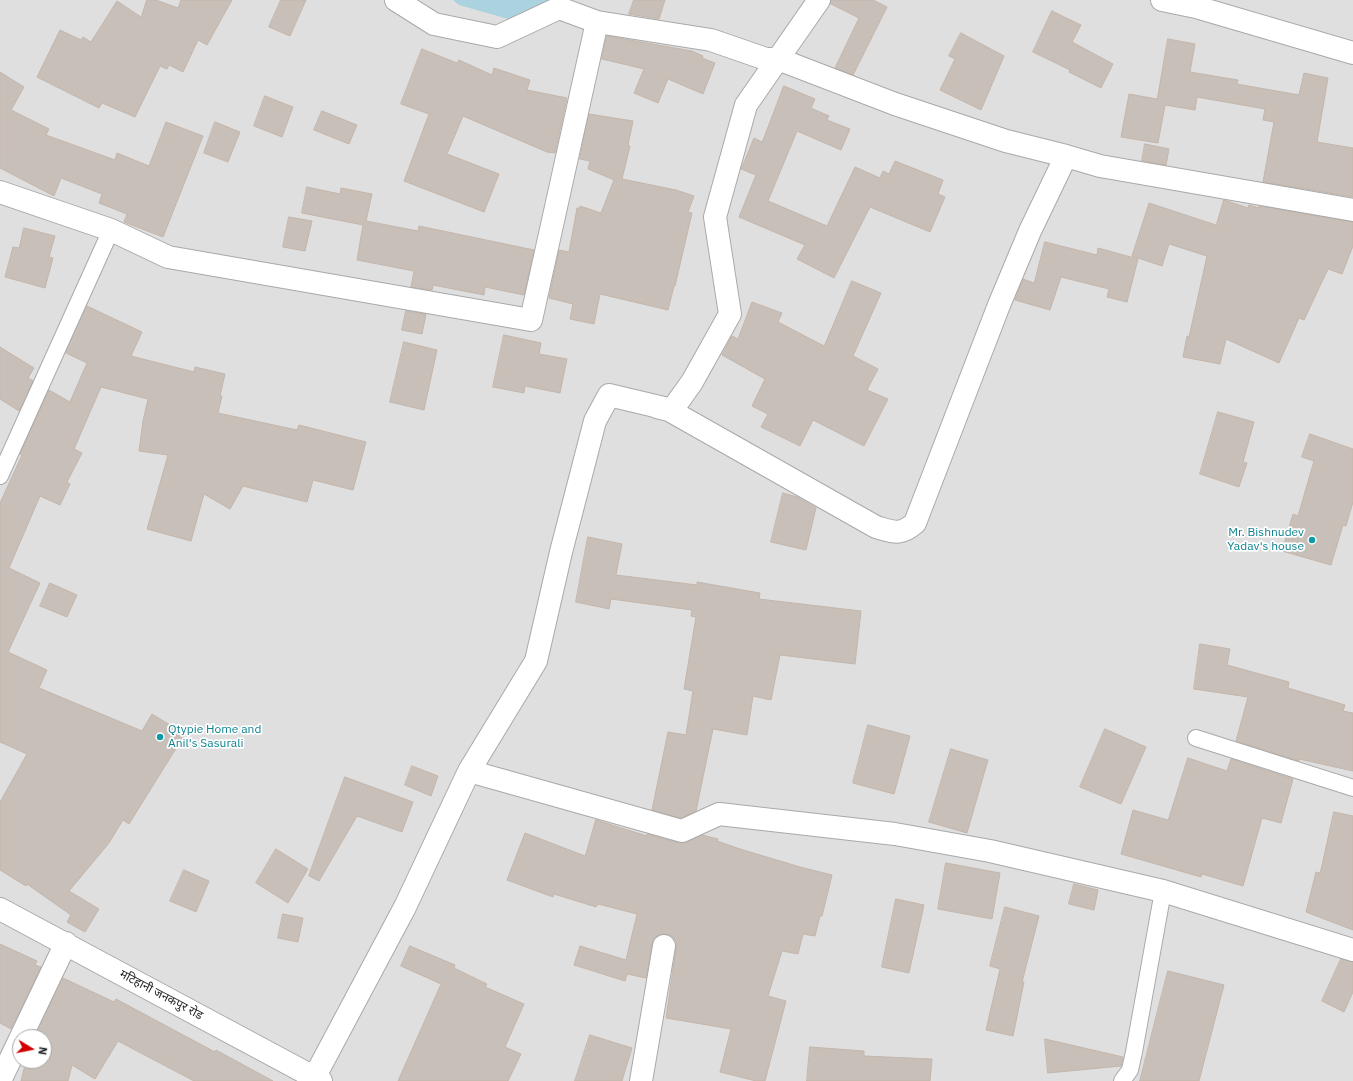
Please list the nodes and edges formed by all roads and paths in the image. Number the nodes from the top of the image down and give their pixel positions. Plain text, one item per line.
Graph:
1 (396, 0) edge
2 (819, 0) edge
3 (1162, 0) edge
4 (597, 22) junction
5 (1353, 53) edge
6 (778, 59) junction
7 (1066, 156) junction
8 (0, 192) edge
9 (1353, 210) edge
10 (110, 230) junction
11 (610, 395) junction
12 (0, 476) edge
13 (1196, 738) dead end
14 (469, 771) junction
15 (1353, 788) edge
16 (1163, 891) junction
17 (0, 909) edge
18 (66, 943) junction
19 (664, 946) dead end
20 (1353, 950) edge
21 (24, 1029) edge
22 (12, 1055) edge
23 (318, 1079) edge
24 (0, 1081) edge
25 (641, 1081) edge
26 (1122, 1081) edge

1 - 4 street
2 - 6 street
3 - 5 street
4 - 6 street
4 - 10 street
6 - 7 street
6 - 11 street
7 - 9 street
7 - 11 street
8 - 10 street
10 - 12 lane
11 - 14 street
13 - 15 lane
14 - 16 street
14 - 23 street
16 - 20 street
16 - 26 lane
17 - 18 street, मटिहानी जनकपुर रोड
18 - 21 street
18 - 23 street, मटिहानी जनकपुर रोड
19 - 25 street
22 - 24 street

